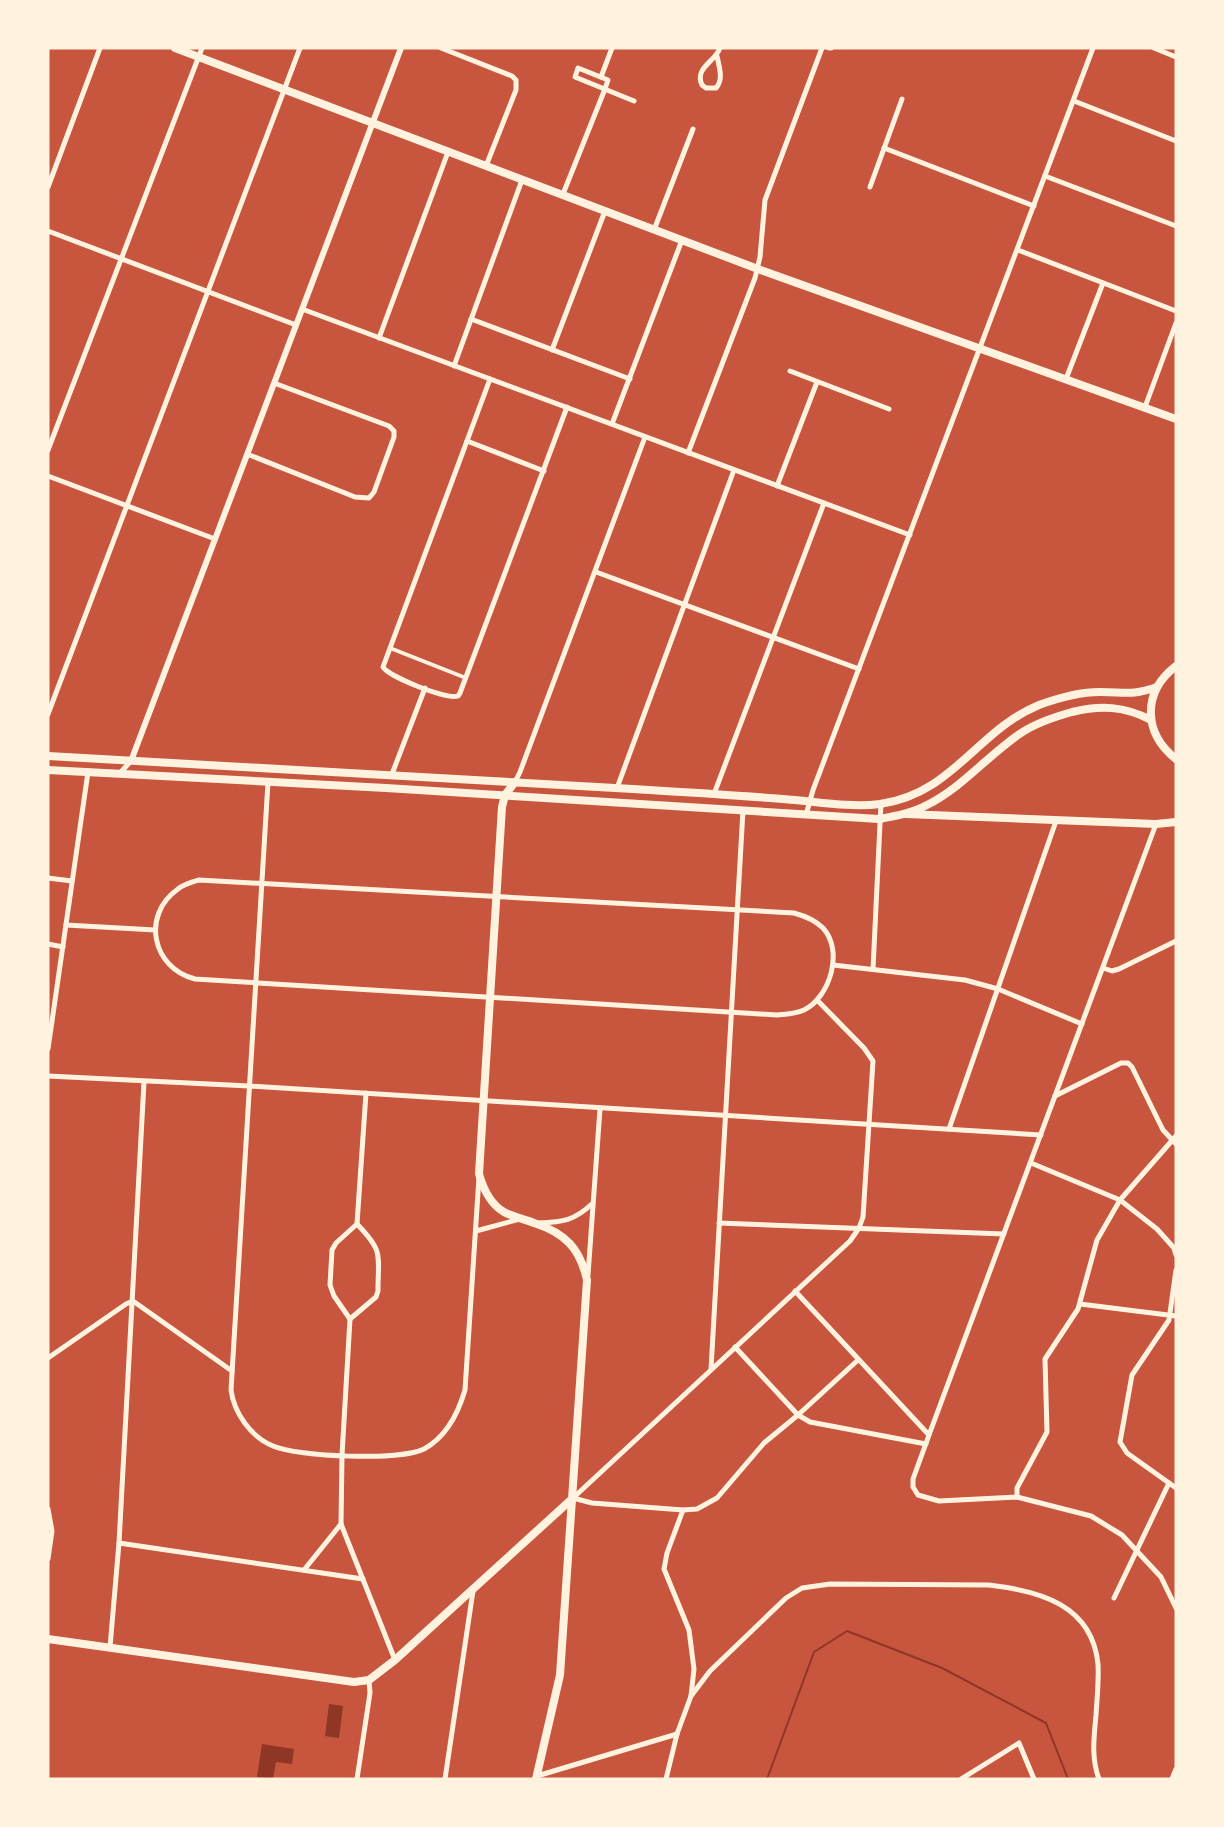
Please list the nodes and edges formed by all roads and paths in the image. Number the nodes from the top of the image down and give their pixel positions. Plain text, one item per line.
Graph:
1 (100, 48) edge
2 (175, 48) edge
3 (202, 48) edge
4 (300, 48) edge
5 (401, 48) edge
6 (441, 48) edge
7 (612, 48) edge
8 (720, 48) edge
9 (822, 48) edge
10 (1093, 48) edge
11 (1154, 48) edge
12 (717, 56) junction
13 (198, 57) junction
14 (1176, 57) edge
15 (601, 77) junction
16 (284, 89) junction
17 (604, 89) junction
18 (902, 99) dead end
19 (634, 101) dead end
20 (1074, 101) junction
21 (373, 123) junction
22 (693, 129) dead end
23 (1176, 141) edge
24 (884, 148) junction
25 (448, 152) junction
26 (486, 166) junction
27 (1045, 176) junction
28 (522, 180) junction
29 (48, 187) edge
30 (870, 187) dead end
31 (563, 194) junction
32 (1034, 206) junction
33 (605, 211) junction
34 (1176, 226) edge
35 (654, 230) junction
36 (48, 231) edge
37 (682, 240) junction
38 (1017, 250) junction
39 (121, 258) junction
40 (758, 269) junction
41 (1103, 283) junction
42 (208, 291) junction
43 (302, 309) junction
44 (1176, 311) edge
45 (471, 319) junction
46 (1176, 323) edge
47 (296, 325) junction
48 (379, 338) junction
49 (981, 348) junction
50 (552, 350) junction
51 (454, 366) junction
52 (790, 371) dead end
53 (490, 379) junction
54 (630, 379) junction
55 (1066, 379) junction
56 (817, 382) junction
57 (274, 383) junction
58 (567, 407) junction
59 (1144, 407) junction
60 (889, 409) dead end
61 (1176, 419) edge
62 (612, 424) junction
63 (645, 437) junction
64 (467, 441) junction
65 (48, 450) edge
66 (688, 453) junction
67 (247, 454) junction
68 (734, 470) junction
69 (544, 471) junction
70 (48, 476) edge
71 (777, 486) junction
72 (824, 503) junction
73 (127, 506) junction
74 (910, 535) junction
75 (215, 539) junction
76 (596, 572) junction
77 (684, 605) junction
78 (773, 637) junction
79 (389, 648) junction
80 (1176, 666) edge
81 (859, 669) junction
82 (466, 678) junction
83 (1157, 687) junction
84 (425, 688) junction
85 (48, 714) edge
86 (1151, 720) junction
87 (48, 756) edge
88 (1176, 759) edge
89 (130, 761) junction
90 (48, 770) edge
91 (88, 772) junction
92 (119, 774) junction
93 (392, 774) junction
94 (268, 782) junction
95 (515, 782) junction
96 (617, 788) junction
97 (714, 794) junction
98 (505, 795) junction
99 (809, 801) junction
100 (881, 804) junction
101 (743, 810) junction
102 (906, 814) junction
103 (806, 815) junction
104 (879, 819) junction
105 (1056, 821) junction
106 (1176, 822) edge
107 (1156, 824) junction
108 (48, 878) edge
109 (72, 881) junction
110 (262, 883) junction
111 (495, 895) junction
112 (737, 908) junction
113 (66, 925) junction
114 (155, 930) junction
115 (1176, 941) edge
116 (48, 944) edge
117 (63, 947) junction
118 (832, 965) junction
119 (1103, 968) junction
120 (873, 969) junction
121 (255, 984) junction
122 (998, 989) junction
123 (489, 997) junction
124 (818, 1000) junction
125 (51, 1011) edge
126 (731, 1013) junction
127 (1082, 1024) junction
128 (48, 1049) edge
129 (48, 1076) edge
130 (144, 1082) junction
131 (249, 1086) junction
132 (366, 1094) junction
133 (1055, 1096) junction
134 (483, 1101) junction
135 (600, 1109) junction
136 (726, 1115) junction
137 (869, 1125) junction
138 (949, 1129) junction
139 (1041, 1135) junction
140 (1175, 1140) edge
141 (1030, 1162) junction
142 (479, 1174) junction
143 (1120, 1200) junction
144 (593, 1203) junction
145 (521, 1219) junction
146 (535, 1223) junction
147 (719, 1223) junction
148 (357, 1224) junction
149 (859, 1228) junction
150 (476, 1231) junction
151 (1004, 1234) junction
152 (1176, 1255) edge
153 (1176, 1270) edge
154 (587, 1280) junction
155 (795, 1291) junction
156 (133, 1301) junction
157 (1080, 1304) junction
158 (1173, 1315) edge
159 (351, 1319) junction
160 (735, 1347) junction
161 (48, 1358) edge
162 (858, 1360) junction
163 (711, 1370) junction
164 (232, 1371) junction
165 (798, 1415) junction
166 (929, 1435) junction
167 (926, 1444) junction
168 (342, 1455) junction
169 (1168, 1483) junction
170 (1176, 1488) edge
171 (1017, 1497) junction
172 (573, 1498) junction
173 (48, 1509) edge
174 (683, 1510) junction
175 (341, 1524) junction
176 (119, 1543) junction
177 (1136, 1551) junction
178 (48, 1559) edge
179 (304, 1570) junction
180 (363, 1579) junction
181 (473, 1588) junction
182 (1114, 1598) dead end
183 (1176, 1608) edge
184 (48, 1639) edge
185 (110, 1647) junction
186 (395, 1660) junction
187 (369, 1680) junction
188 (691, 1696) junction
189 (677, 1734) junction
190 (1176, 1769) edge
191 (536, 1778) edge
192 (357, 1779) edge
193 (445, 1779) edge
194 (666, 1779) edge
195 (961, 1779) edge
196 (1034, 1779) edge
197 (1099, 1779) edge
198 (1172, 1779) edge

1 - 29 street
2 - 13 main road
3 - 13 street
4 - 16 street
5 - 21 street
6 - 26 street
7 - 15 street
8 - 12 street
9 - 40 street
10 - 20 street
11 - 14 street
12 - 12 street
13 - 16 main road
13 - 39 street
15 - 17 street
15 - 17 street
16 - 21 main road
16 - 42 street
17 - 19 street
17 - 31 street
18 - 24 street
20 - 23 street
20 - 27 street
21 - 25 main road
21 - 43 street
22 - 35 street
24 - 30 street
24 - 32 street
25 - 26 main road
25 - 48 street
26 - 28 main road
27 - 32 street
27 - 34 street
28 - 31 main road
28 - 45 street
31 - 33 main road
32 - 38 street
33 - 35 main road
33 - 50 street
35 - 37 main road
36 - 39 street
37 - 40 main road
37 - 54 street
38 - 41 street
38 - 49 street
39 - 42 street
39 - 65 street
40 - 49 main road
40 - 66 street
41 - 44 street
41 - 55 street
42 - 47 street
42 - 73 street
43 - 47 street
43 - 48 street
45 - 50 street
45 - 51 street
46 - 59 street
47 - 57 street
48 - 51 street
49 - 55 main road
49 - 74 street
50 - 54 street
51 - 53 street
52 - 56 street
53 - 58 street
53 - 64 street
54 - 62 street
55 - 59 main road
56 - 60 street
56 - 71 street
57 - 67 street
57 - 67 street
58 - 62 street
58 - 69 street
59 - 61 main road
62 - 63 street
63 - 66 street
63 - 76 street
64 - 69 street
64 - 79 street
66 - 68 street
67 - 75 street
68 - 71 street
68 - 77 street
69 - 82 street
70 - 73 street
71 - 72 street
72 - 74 street
72 - 78 street
73 - 75 street
73 - 85 street
74 - 81 street
75 - 89 street
76 - 77 street
76 - 95 street
77 - 78 street
77 - 96 street
78 - 81 street
78 - 97 street
79 - 82 street
79 - 84 street
80 - 83 main road
81 - 99 street
82 - 84 street
83 - 86 main road
83 - 100 main road
84 - 93 street
86 - 88 main road
86 - 102 main road
87 - 89 main road
89 - 92 street
89 - 93 main road
90 - 91 main road
91 - 92 main road
91 - 109 street
92 - 94 main road
93 - 95 main road
94 - 98 main road
94 - 110 street
95 - 96 main road
95 - 98 main road
96 - 97 main road
97 - 99 main road
98 - 101 main road
98 - 111 main road
99 - 100 main road
99 - 103 street
100 - 104 street
101 - 103 main road
101 - 112 street
102 - 104 main road
102 - 105 main road
103 - 104 main road
104 - 120 street
105 - 107 main road
105 - 122 street
106 - 107 main road
107 - 119 street
108 - 109 street
109 - 113 street
110 - 111 street
110 - 114 street
110 - 121 street
111 - 112 street
111 - 123 main road
112 - 118 street
112 - 126 street
113 - 114 street
113 - 117 street
114 - 121 street
115 - 119 street
116 - 117 street
117 - 125 street
118 - 120 street
118 - 124 street
119 - 127 street
120 - 122 street
121 - 123 street
121 - 131 street
122 - 127 street
122 - 138 street
123 - 126 street
123 - 134 main road
124 - 126 street
124 - 137 street
125 - 128 street
126 - 136 street
127 - 133 street
129 - 130 street
130 - 131 street
130 - 156 street
131 - 132 street
131 - 164 street
132 - 134 street
132 - 148 street
133 - 139 street
133 - 140 street
134 - 135 street
134 - 142 main road
135 - 136 street
135 - 144 street
136 - 137 street
136 - 147 street
137 - 138 street
137 - 149 street
138 - 139 street
139 - 141 street
140 - 143 street
141 - 143 street
141 - 151 street
142 - 145 main road
142 - 150 street
143 - 152 street
143 - 157 street
144 - 146 street
144 - 154 street
145 - 146 main road
145 - 150 street
146 - 154 main road
147 - 149 street
147 - 163 street
148 - 159 street
148 - 159 street
149 - 151 street
149 - 155 street
150 - 168 street
151 - 166 street
153 - 158 street
154 - 172 main road
155 - 160 street
155 - 162 street
156 - 161 street
156 - 164 street
156 - 176 street
157 - 158 street
157 - 171 street
158 - 169 street
159 - 168 street
160 - 163 street
160 - 165 street
162 - 165 street
162 - 166 street
163 - 172 street
164 - 168 street
165 - 167 street
165 - 174 street
166 - 167 street
167 - 171 street
168 - 175 street
169 - 170 street
169 - 177 street
171 - 177 street
172 - 174 street
172 - 181 main road
172 - 191 main road
173 - 178 street
174 - 188 street
175 - 179 street
175 - 180 street
176 - 179 street
176 - 185 street
177 - 182 street
177 - 183 street
179 - 180 street
180 - 186 street
181 - 186 main road
181 - 193 street
184 - 185 main road
185 - 187 main road
186 - 187 main road
187 - 192 street
188 - 189 street
188 - 197 street
189 - 191 street
189 - 194 street
190 - 198 street
195 - 196 street

